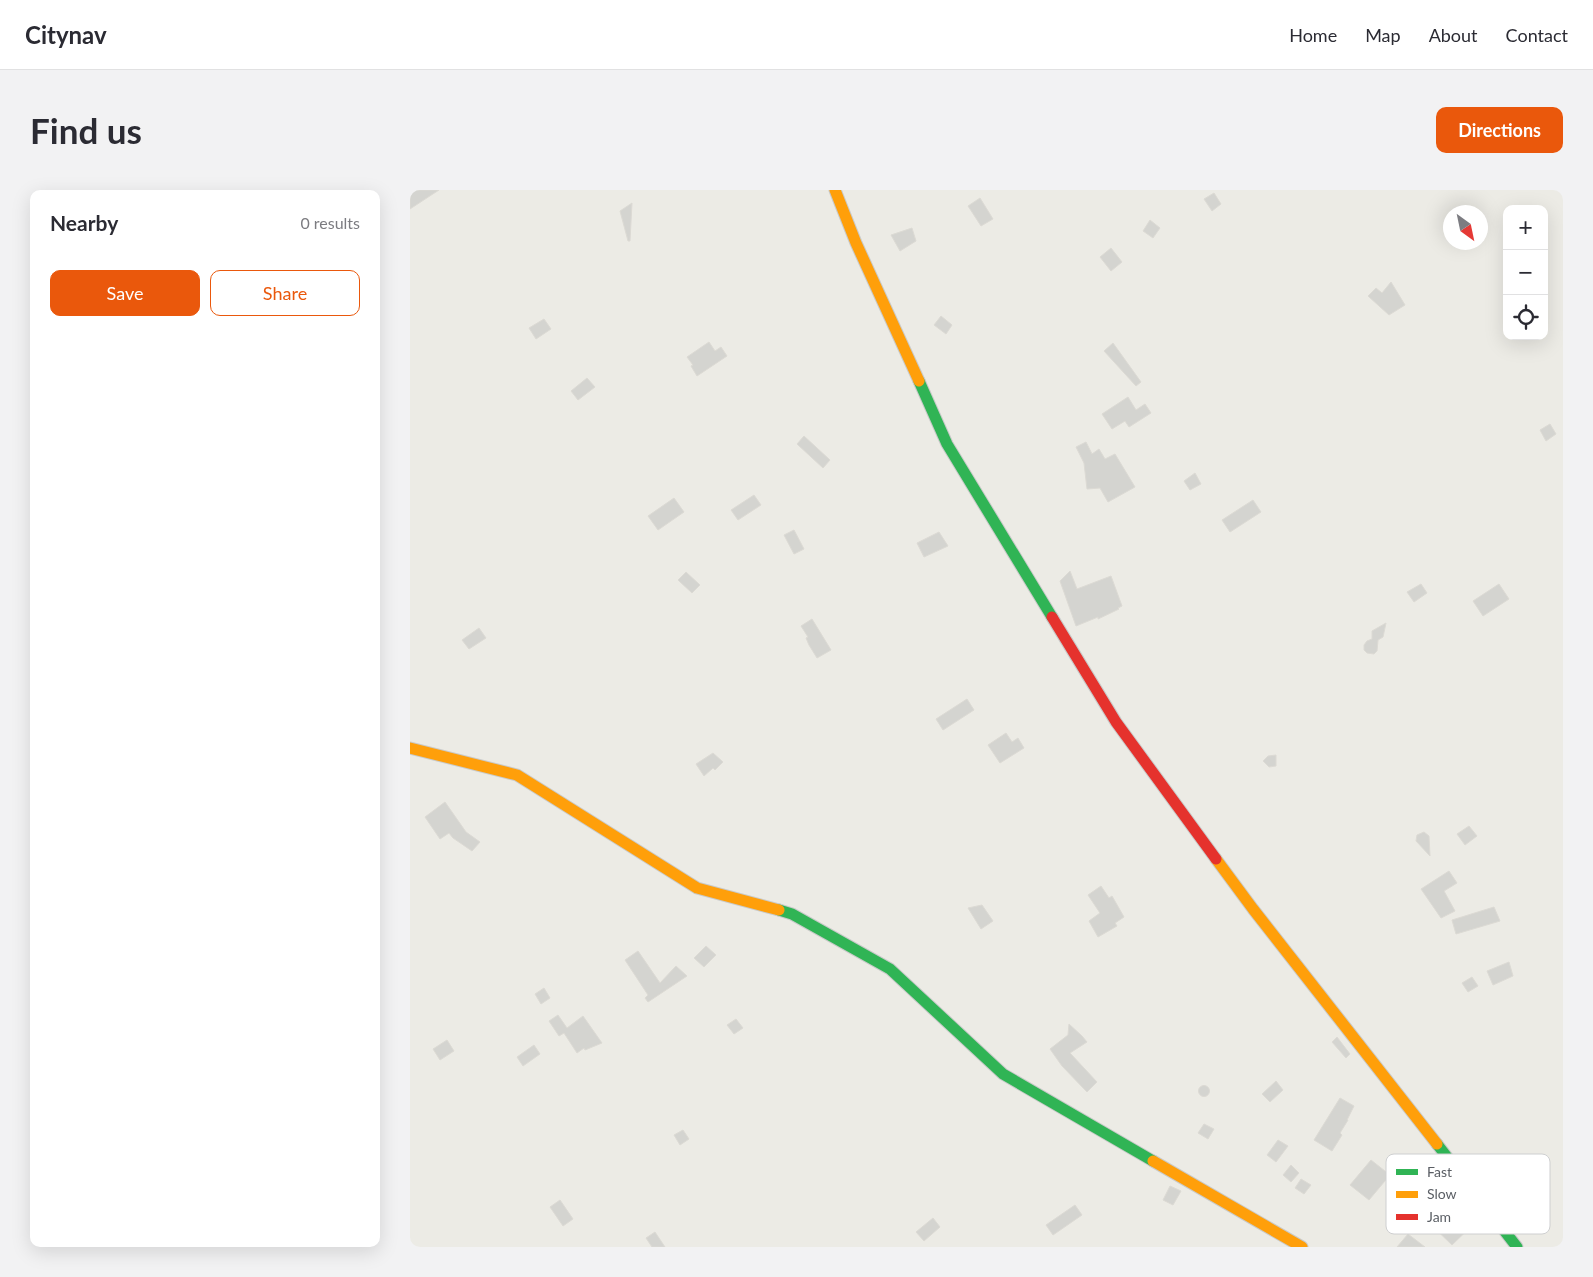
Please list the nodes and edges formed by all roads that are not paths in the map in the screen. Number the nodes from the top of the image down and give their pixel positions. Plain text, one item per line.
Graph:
1 (834, 190) edge
2 (410, 748) edge
3 (1444, 1154) edge
4 (1507, 1234) edge
5 (1302, 1247) edge
6 (1517, 1247) edge

1 - 3 street
2 - 5 street
4 - 6 street

